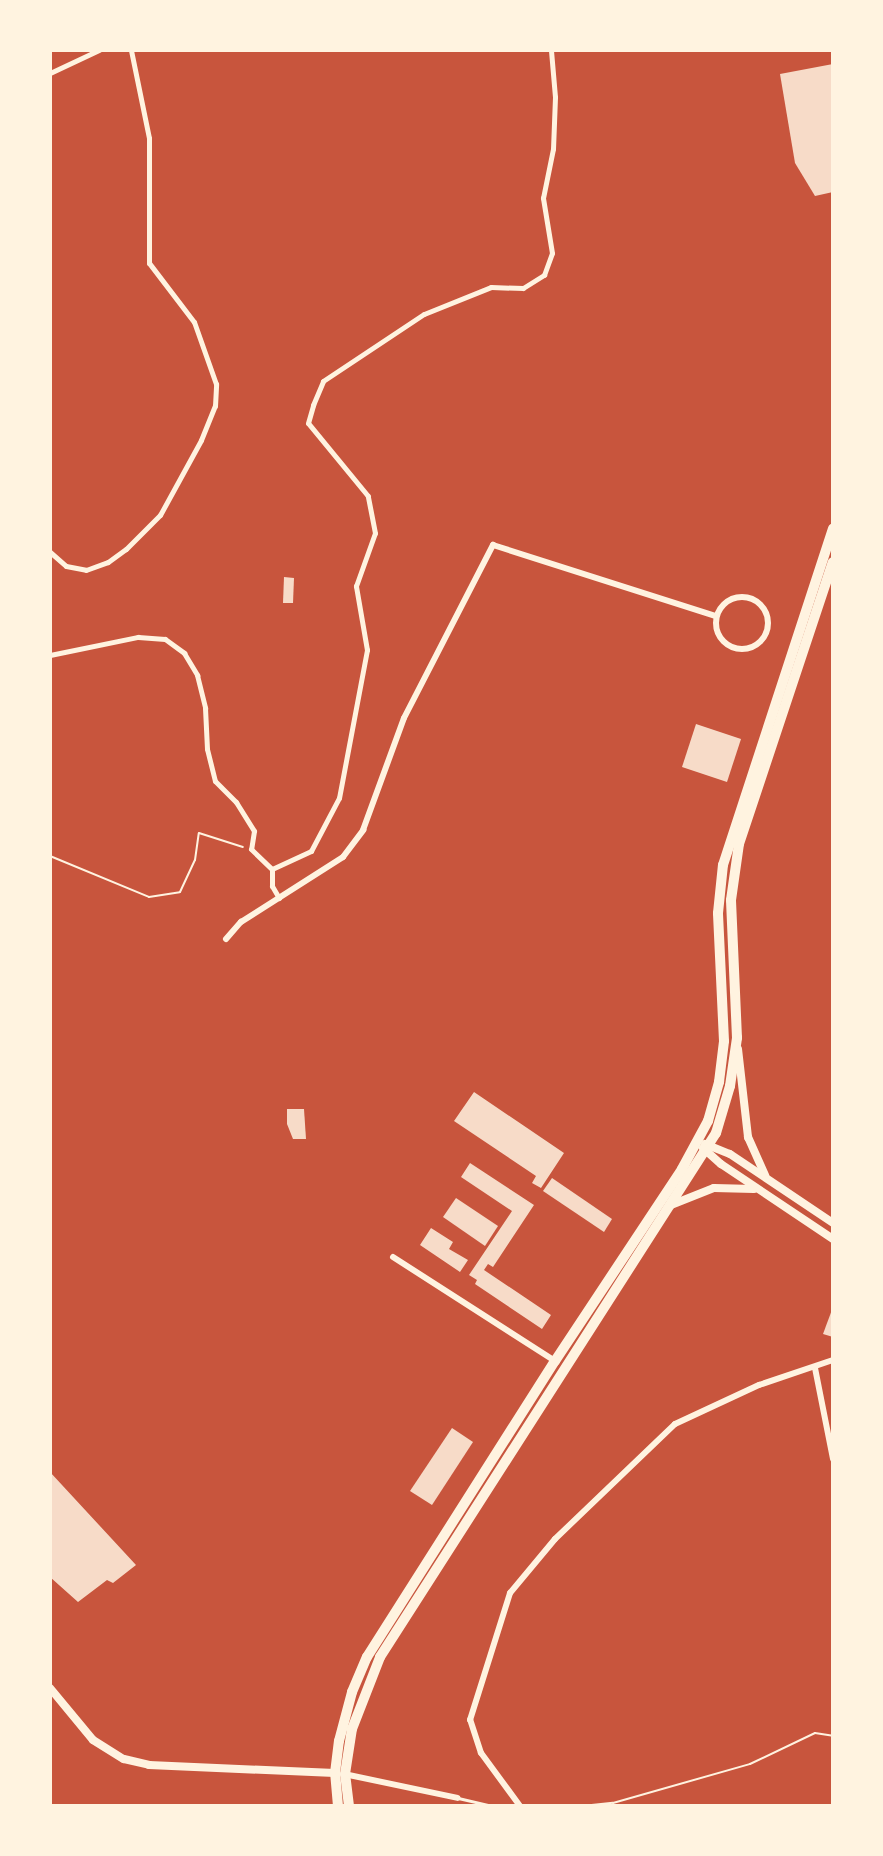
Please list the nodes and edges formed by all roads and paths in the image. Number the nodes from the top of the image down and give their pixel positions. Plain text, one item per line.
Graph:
1 (99, 50) edge
2 (131, 50) edge
3 (551, 50) edge
4 (50, 73) edge
5 (833, 528) edge
6 (50, 552) edge
7 (833, 562) edge
8 (716, 616) junction
9 (50, 655) edge
10 (251, 849) junction
11 (50, 856) edge
12 (272, 869) junction
13 (279, 898) junction
14 (226, 939) dead end
15 (737, 1038) junction
16 (698, 1142) junction
17 (708, 1148) junction
18 (768, 1180) junction
19 (757, 1189) junction
20 (671, 1205) junction
21 (833, 1223) edge
22 (833, 1239) edge
23 (393, 1257) dead end
24 (833, 1360) edge
25 (555, 1361) junction
26 (815, 1368) junction
27 (833, 1459) edge
28 (50, 1688) edge
29 (833, 1736) edge
30 (340, 1774) junction
31 (458, 1798) joint
32 (338, 1806) edge
33 (349, 1806) edge
34 (493, 1806) edge
35 (520, 1806) edge
36 (582, 1806) edge

1 - 4 street
2 - 6 street
3 - 12 street
5 - 16 highway
7 - 15 highway
8 - 8 street
8 - 13 street
9 - 10 street
10 - 11 path
10 - 12 street
12 - 13 street
13 - 14 street
15 - 17 highway
15 - 18 street
16 - 17 street
16 - 25 highway
17 - 18 street
17 - 19 street
17 - 20 highway
18 - 21 street
19 - 20 street
19 - 22 street
20 - 30 highway
23 - 25 street
24 - 26 street
25 - 30 highway
26 - 27 street
26 - 35 street
28 - 30 street
29 - 36 path
30 - 31 street
30 - 32 highway
30 - 33 highway
31 - 34 lane

